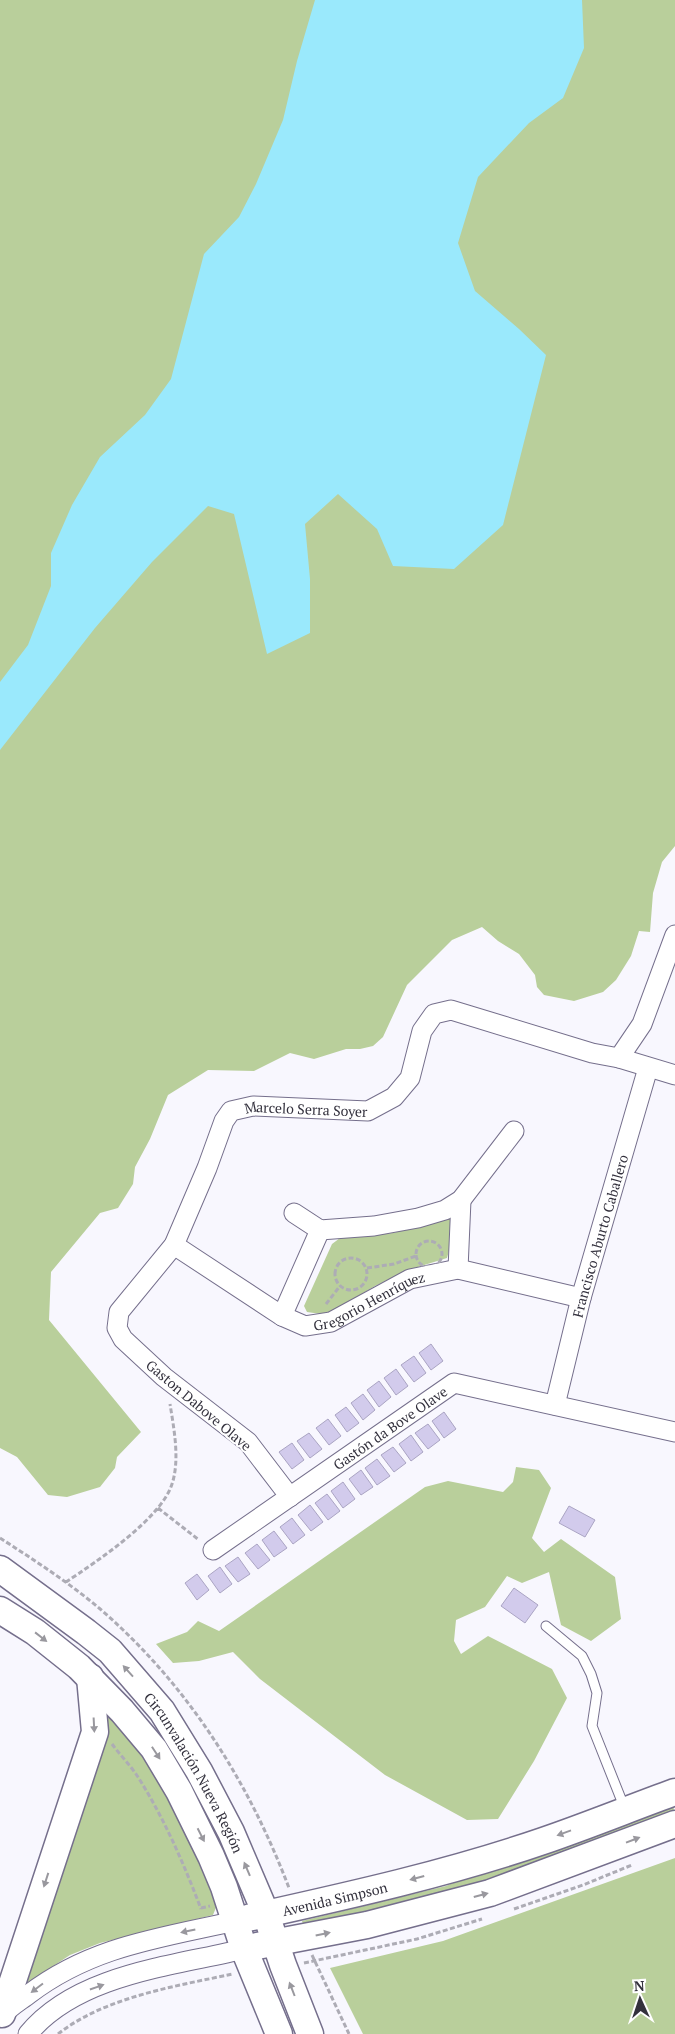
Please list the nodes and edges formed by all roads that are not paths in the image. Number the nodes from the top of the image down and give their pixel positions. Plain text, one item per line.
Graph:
1 (675, 935) edge
2 (619, 1058) junction
3 (648, 1068) junction
4 (675, 1075) edge
5 (514, 1132) dead end
6 (460, 1200) junction
7 (294, 1213) dead end
8 (320, 1230) junction
9 (174, 1245) junction
10 (458, 1269) junction
11 (581, 1298) junction
12 (282, 1316) junction
13 (123, 1339) joint
14 (554, 1405) junction
15 (675, 1432) edge
16 (290, 1497) junction
17 (213, 1550) road end
18 (0, 1569) edge
19 (0, 1610) edge
20 (546, 1626) dead end
21 (90, 1677) junction
22 (675, 1792) edge
23 (625, 1810) junction
24 (675, 1824) edge
25 (262, 1904) junction
26 (232, 1911) junction
27 (275, 1942) junction
28 (244, 1949) junction
29 (1, 2017) edge
30 (28, 2034) edge
31 (279, 2034) edge
32 (310, 2034) edge

1 - 2 street
2 - 3 street
2 - 9 street, Marcelo Serra Soyer
3 - 4 street
3 - 11 street, Francisco Aburto Caballero
5 - 6 street
6 - 8 street
6 - 10 street
7 - 8 street
8 - 12 street
9 - 12 street, Gregorio Henríquez
9 - 13 street, Marcelo Serra Soyer
10 - 11 street, Gregorio Henríquez
10 - 12 street, Gregorio Henríquez
11 - 14 street, Francisco Aburto Caballero
13 - 16 street, Gaston Dabove Olave
14 - 15 street, Gastón da Bove Olave
14 - 16 street, Gastón da Bove Olave
16 - 17 street, Gastón da Bove Olave
25 -> 18 main road, Circunvalación Nueva Región
19 -> 21 main road, Circunvalación Nueva Región
20 - 23 lane
21 -> 26 main road, Circunvalación Nueva Región
21 -> 29 main road
22 - 23 main road, Avenida Simpson
23 -> 25 main road, Avenida Simpson
27 -> 24 main road
25 - 26 main road, Avenida Simpson
25 - 27 main road, Circunvalación Nueva Región
26 - 28 main road, Circunvalación Nueva Región
26 -> 29 street, Avenida Simpson
27 - 28 main road
32 -> 27 main road, Circunvalación Nueva Región
30 -> 28 street
28 - 31 main road, Circunvalación Nueva Región

